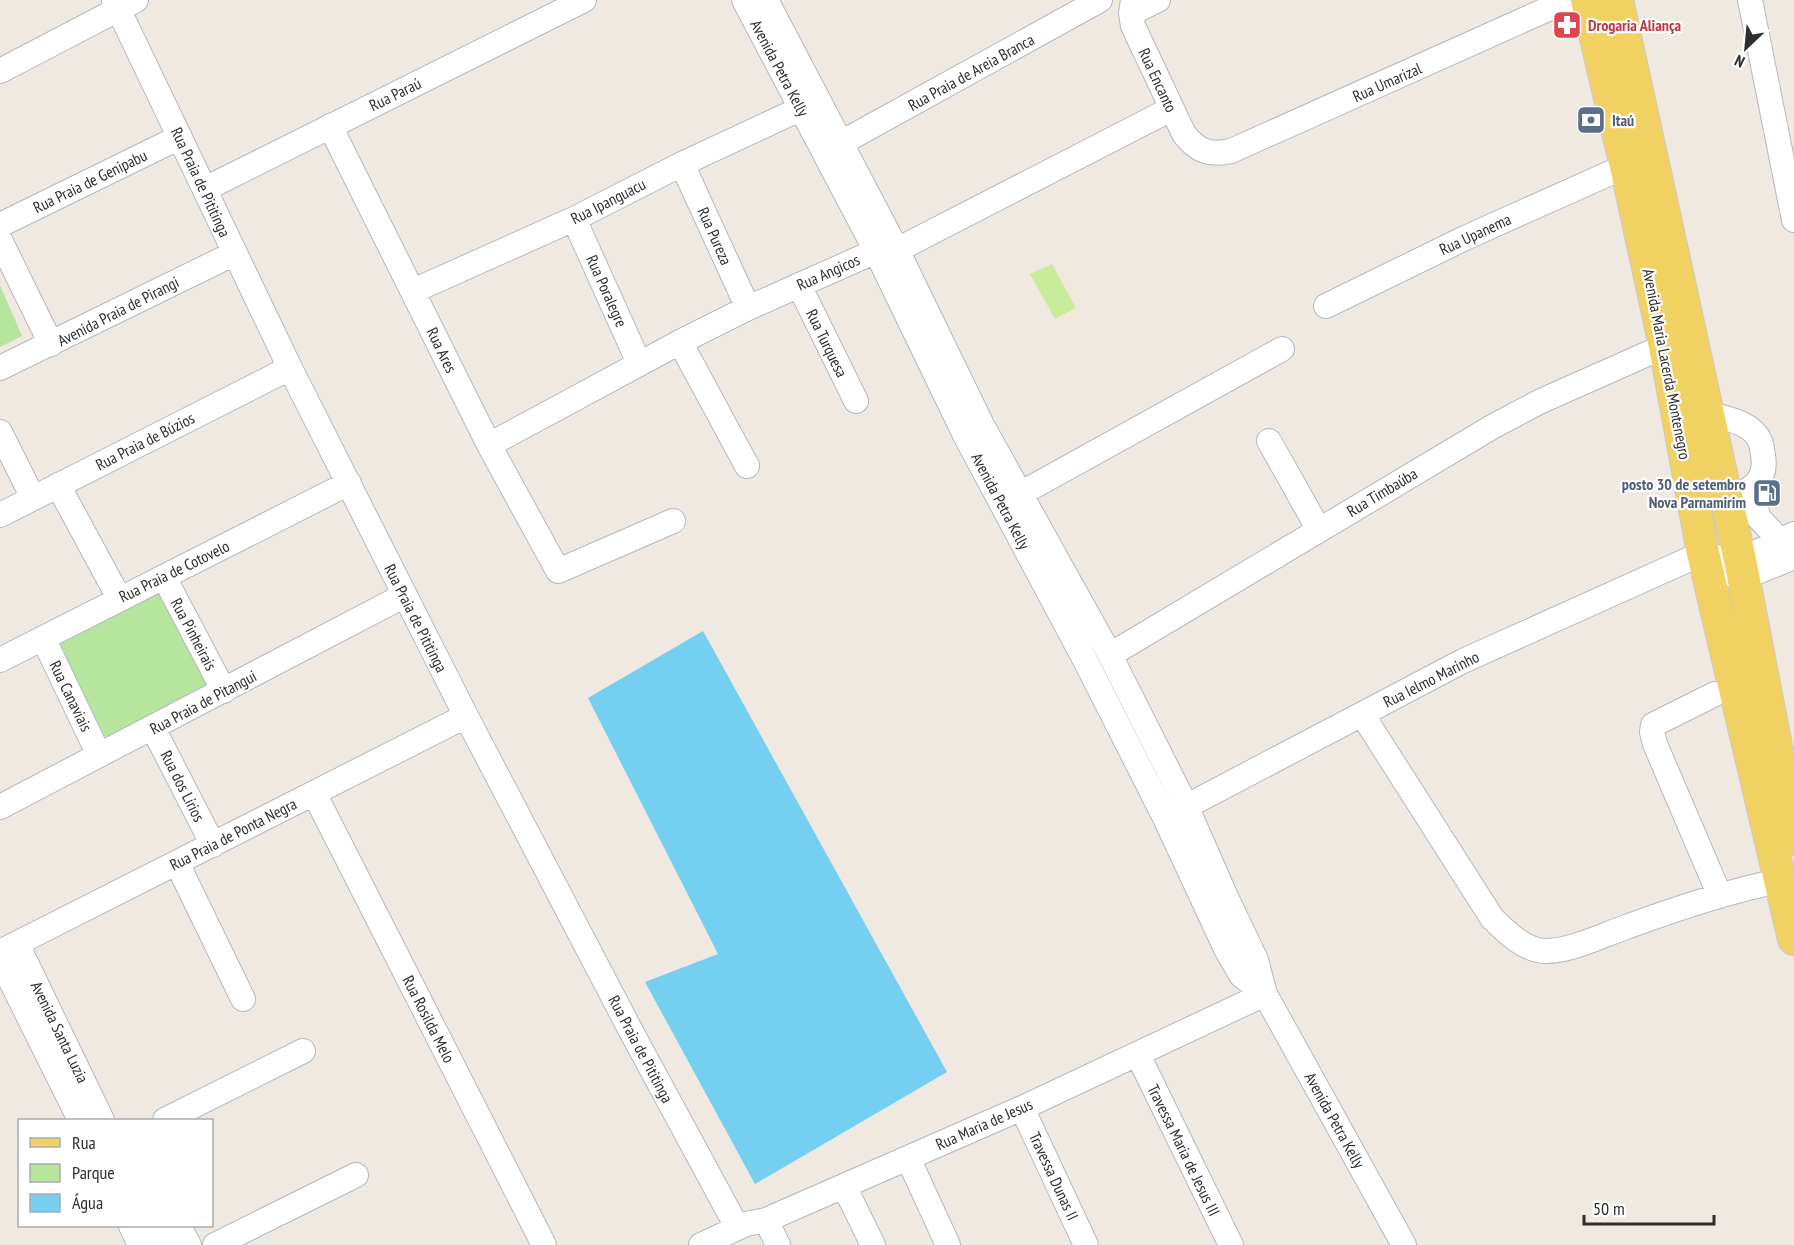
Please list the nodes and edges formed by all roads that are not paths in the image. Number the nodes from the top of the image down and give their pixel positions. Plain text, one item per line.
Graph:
1 (584, 0) edge
2 (744, 0) edge
3 (766, 0) edge
4 (1100, 0) edge
5 (1158, 0) edge
6 (1568, 0) edge
7 (1587, 0) edge
8 (1617, 0) edge
9 (1750, 0) edge
10 (123, 3) edge
11 (1132, 7) edge
12 (0, 71) edge
13 (802, 108) junction
14 (1171, 109) junction
15 (330, 126) junction
16 (180, 137) junction
17 (841, 143) junction
18 (1203, 150) joint
19 (682, 164) junction
20 (1626, 166) junction
21 (205, 189) junction
22 (574, 219) junction
23 (1794, 220) edge
24 (0, 225) edge
25 (0, 240) edge
26 (887, 251) junction
27 (235, 253) junction
28 (799, 285) junction
29 (413, 291) junction
30 (1326, 306) dead end
31 (748, 308) junction
32 (680, 342) junction
33 (51, 344) junction
34 (1665, 346) junction
35 (1282, 349) dead end
36 (639, 363) junction
37 (0, 368) edge
38 (290, 368) junction
39 (856, 401) dead end
40 (1707, 413) junction
41 (0, 432) edge
42 (1269, 441) dead end
43 (489, 445) junction
44 (747, 466) dead end
45 (349, 483) junction
46 (58, 485) junction
47 (1020, 494) junction
48 (1737, 496) junction
49 (33, 498) junction
50 (0, 515) edge
51 (673, 521) dead end
52 (1319, 530) junction
53 (1789, 544) edge
54 (1706, 561) junction
55 (1741, 569) junction
56 (164, 577) junction
57 (405, 595) junction
58 (119, 598) junction
59 (42, 638) junction
60 (1110, 655) junction
61 (0, 660) edge
62 (224, 691) junction
63 (1715, 694) dead end
64 (1362, 714) junction
65 (466, 716) junction
66 (153, 728) junction
67 (99, 755) junction
68 (1789, 792) edge
69 (314, 793) junction
70 (1186, 806) junction
71 (0, 807) edge
72 (1165, 818) junction
73 (1794, 839) edge
74 (213, 845) junction
75 (177, 863) junction
76 (1787, 879) edge
77 (1720, 896) junction
78 (1794, 939) edge
79 (6, 952) edge
80 (1265, 994) junction
81 (243, 999) dead end
82 (303, 1051) dead end
83 (1138, 1054) junction
84 (1022, 1108) junction
85 (80, 1119) edge
86 (101, 1119) edge
87 (167, 1119) edge
88 (908, 1158) junction
89 (356, 1175) dead end
90 (844, 1186) junction
91 (766, 1220) junction
92 (131, 1227) edge
93 (155, 1227) edge
94 (180, 1227) edge
95 (737, 1227) junction
96 (140, 1245) edge
97 (164, 1245) edge
98 (189, 1245) edge
99 (215, 1245) edge
100 (544, 1245) edge
101 (700, 1245) edge
102 (778, 1245) edge
103 (873, 1245) edge
104 (948, 1245) edge
105 (1086, 1245) edge
106 (1231, 1245) edge
107 (1404, 1245) edge

1 - 15 street, Rua Paraú
2 - 13 street, Avenida Petra Kelly
3 - 17 street, Avenida Petra Kelly
4 - 17 street, Rua Praia de Areia Branca
5 - 11 street
6 - 18 street, Rua Umarizal
7 - 20 main road, Avenida Maria Lacerda Montenegro
8 - 40 main road, Avenida Maria Lacerda Montenegro
9 - 23 street
10 - 12 street
10 - 16 street, Rua Praia de Pititinga
11 - 14 street, Rua Encanto
13 - 19 street, Rua Ipanguacu
13 - 26 street, Avenida Petra Kelly
14 - 18 street, Rua Encanto
14 - 26 street, Rua Angicos
15 - 21 street, Rua Paraú
15 - 29 street, Rua Ares
16 - 21 street, Rua Praia de Pititinga
16 - 24 street, Rua Praia de Genipabu
17 - 26 street, Avenida Petra Kelly
19 - 22 street, Rua Ipanguacu
19 - 31 street, Rua Pureza
20 - 30 street, Rua Upanema
20 - 34 main road, Avenida Maria Lacerda Montenegro
21 - 27 street, Rua Praia de Pititinga
22 - 29 street, Rua Ipanguacu
22 - 36 street, Rua Poralegre
25 - 33 street
26 - 28 street, Rua Angicos
26 - 47 street, Avenida Petra Kelly
26 - 72 street, Avenida Petra Kelly
27 - 33 street, Avenida Praia de Pirangi
27 - 38 street, Rua Praia de Pititinga
28 - 31 street, Rua Angicos
28 - 39 street, Rua Turquesa
29 - 43 street, Rua Ares
31 - 32 street, Rua Angicos
32 - 36 street, Rua Angicos
32 - 44 street
33 - 37 street, Avenida Praia de Pirangi
34 - 52 street, Rua Timbaúba
34 - 54 main road, Avenida Maria Lacerda Montenegro
35 - 47 street
36 - 43 street, Rua Angicos
38 - 45 street, Rua Praia de Pititinga
38 - 46 street, Rua Praia de Búzios
40 - 48 main road, Avenida Maria Lacerda Montenegro
40 - 48 street
41 - 49 street
42 - 52 street
43 - 51 street, Rua Ares
45 - 56 street, Rua Praia de Cotovelo
45 - 57 street, Rua Praia de Pititinga
46 - 49 street, Rua Praia de Búzios
46 - 58 street
47 - 60 street, Avenida Petra Kelly
48 - 53 street
48 - 55 main road, Avenida Maria Lacerda Montenegro
49 - 50 street, Rua Praia de Búzios
52 - 60 street, Rua Timbaúba
53 - 55 street
54 - 55 street
54 - 64 street, Rua Ielmo Marinho
54 - 76 main road, Avenida Maria Lacerda Montenegro
55 - 68 main road, Avenida Maria Lacerda Montenegro
56 - 58 street, Rua Praia de Cotovelo
56 - 62 street, Rua Pinheirais
57 - 62 street, Rua Praia de Pitangui
57 - 65 street, Rua Praia de Pititinga
58 - 59 street, Rua Praia de Cotovelo
59 - 61 street, Rua Praia de Cotovelo
59 - 67 street, Rua Canaviais
60 - 70 street, Avenida Petra Kelly
62 - 66 street, Rua Praia de Pitangui
63 - 77 street
64 - 70 street, Rua Ielmo Marinho
64 - 77 street
65 - 69 street, Rua Praia de Ponta Negra
65 - 95 street, Rua Praia de Pititinga
66 - 67 street, Rua Praia de Pitangui
66 - 74 street, Rua dos Lírios
67 - 71 street, Rua Praia de Pitangui
68 - 73 main road, Avenida Maria Lacerda Montenegro
69 - 74 street, Rua Praia de Ponta Negra
69 - 100 street, Rua Rosilda Melo
70 - 72 street, Rua Ielmo Marinho
70 - 80 street, Avenida Petra Kelly
72 - 80 street, Avenida Petra Kelly
74 - 75 street, Rua Praia de Ponta Negra
75 - 79 street, Rua Praia de Ponta Negra
75 - 81 street
76 - 77 street
76 - 78 main road, Avenida Maria Lacerda Montenegro
79 - 85 street, Avenida Santa Luzia
79 - 86 street, Avenida Santa Luzia
80 - 83 street, Rua Maria de Jesus
80 - 107 street, Avenida Petra Kelly
82 - 87 street
83 - 84 street, Rua Maria de Jesus
83 - 106 street, Travessa Maria de Jesus III
84 - 88 street, Rua Maria de Jesus
84 - 105 street, Travessa Dunas II
88 - 90 street, Rua Maria de Jesus
88 - 104 street
89 - 99 street
90 - 91 street, Rua Maria de Jesus
90 - 103 street
91 - 95 street, Rua Maria de Jesus
91 - 102 street
92 - 96 street
93 - 97 street
94 - 98 street
95 - 101 street, Rua Maria de Jesus

